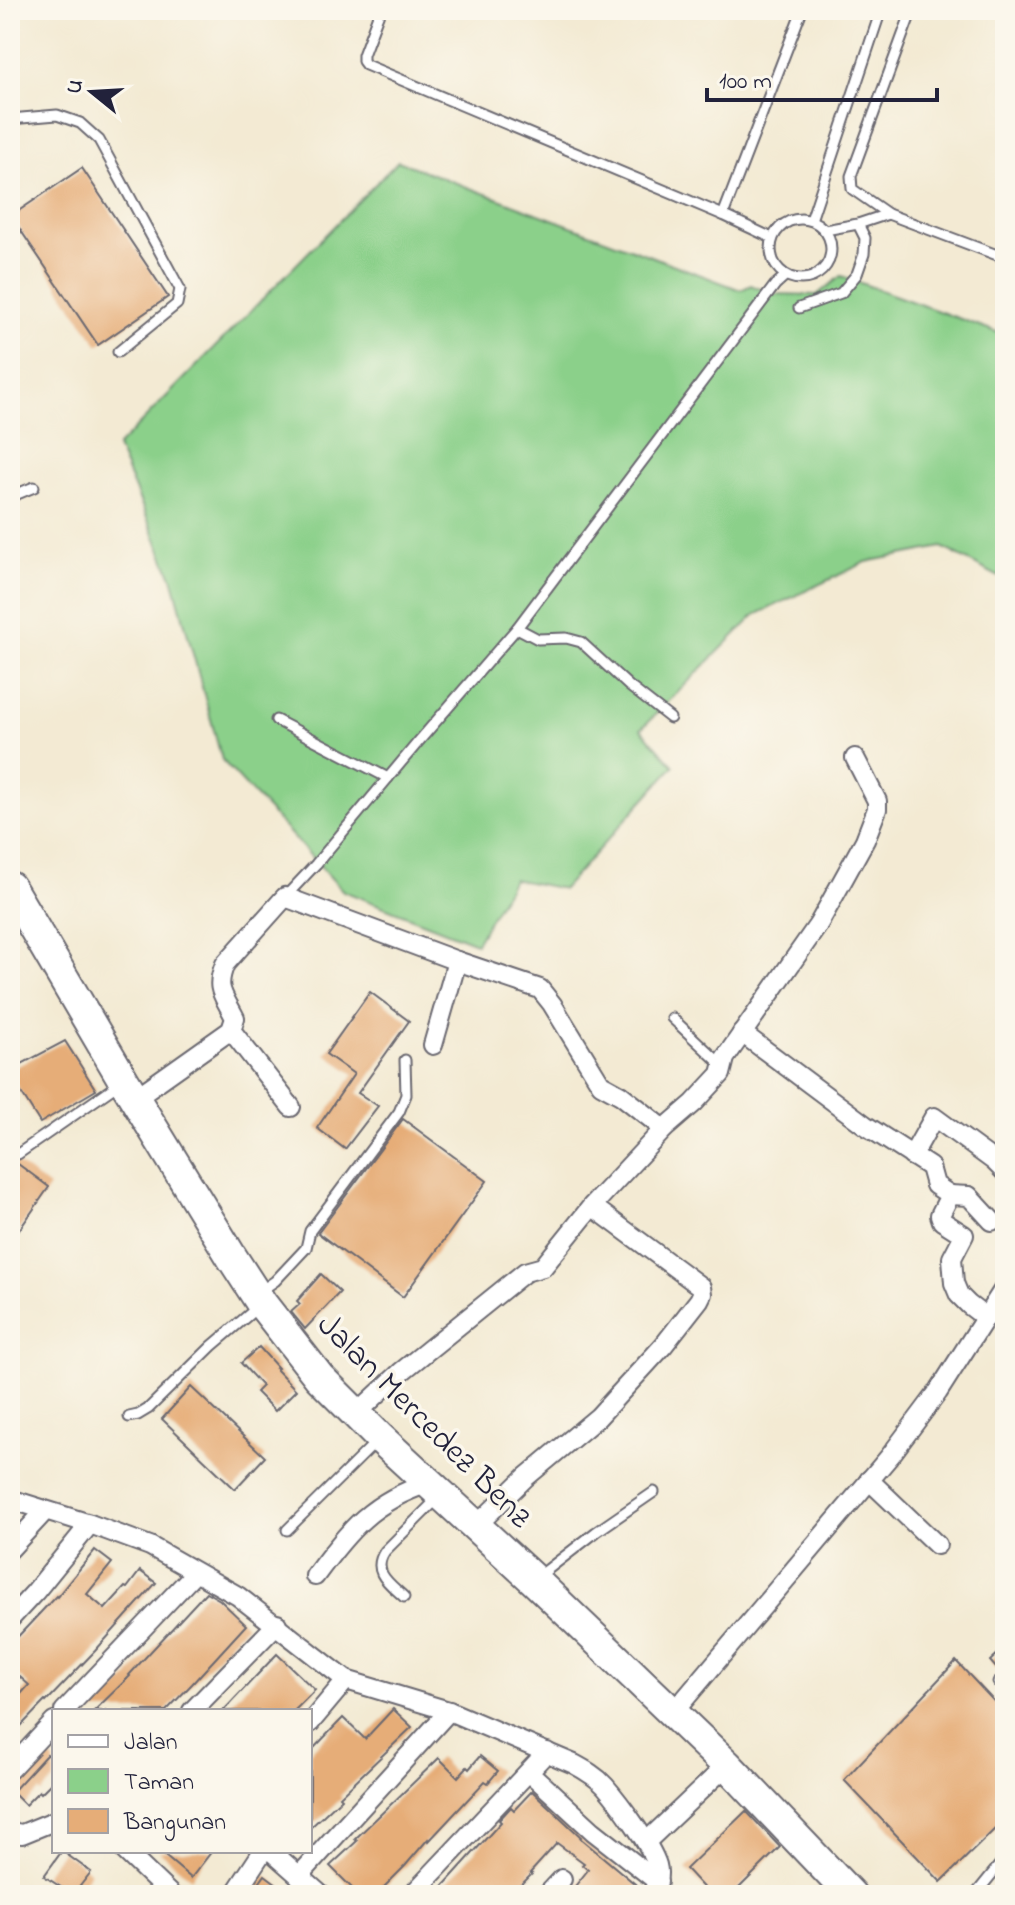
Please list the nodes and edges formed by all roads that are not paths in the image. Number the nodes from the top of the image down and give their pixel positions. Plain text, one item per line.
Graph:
1 (380, 10) edge
2 (802, 10) edge
3 (881, 10) edge
4 (912, 10) edge
5 (10, 119) edge
6 (888, 214) junction
7 (723, 215) junction
8 (811, 220) junction
9 (858, 224) junction
10 (825, 230) junction
11 (772, 238) junction
12 (1005, 258) edge
13 (785, 276) junction
14 (799, 308) dead end
15 (118, 352) dead end
16 (34, 487) dead end
17 (10, 497) edge
18 (517, 628) junction
19 (670, 718) dead end
20 (276, 720) dead end
21 (855, 758) dead end
22 (388, 778) junction
23 (10, 887) edge
24 (285, 897) junction
25 (457, 961) junction
26 (672, 1018) dead end
27 (231, 1030) junction
28 (742, 1033) junction
29 (433, 1045) dead end
30 (405, 1060) dead end
31 (724, 1067) junction
32 (130, 1089) junction
33 (291, 1107) dead end
34 (664, 1129) junction
35 (18, 1154) dead end
36 (912, 1156) junction
37 (1005, 1172) edge
38 (950, 1195) junction
39 (592, 1206) junction
40 (992, 1221) dead end
41 (1005, 1287) edge
42 (259, 1299) junction
43 (986, 1318) junction
44 (356, 1414) junction
45 (129, 1417) dead end
46 (380, 1438) junction
47 (869, 1480) junction
48 (435, 1488) junction
49 (654, 1492) dead end
50 (10, 1499) edge
51 (45, 1511) junction
52 (90, 1524) junction
53 (476, 1526) junction
54 (287, 1530) dead end
55 (937, 1545) dead end
56 (10, 1549) edge
57 (195, 1573) junction
58 (315, 1576) dead end
59 (534, 1580) junction
60 (404, 1597) dead end
61 (10, 1619) edge
62 (277, 1624) junction
63 (346, 1680) junction
64 (66, 1709) edge
65 (194, 1709) edge
66 (449, 1711) junction
67 (673, 1713) junction
68 (312, 1721) edge
69 (52, 1724) edge
70 (547, 1752) junction
71 (727, 1765) junction
72 (10, 1769) edge
73 (529, 1772) junction
74 (52, 1822) edge
75 (10, 1832) edge
76 (646, 1842) junction
77 (127, 1853) edge
78 (262, 1853) edge
79 (273, 1853) edge
80 (1005, 1858) edge
81 (299, 1876) junction
82 (562, 1879) dead end
83 (655, 1888) edge
84 (171, 1895) edge
85 (234, 1895) edge
86 (321, 1895) edge
87 (412, 1895) edge
88 (547, 1895) edge
89 (851, 1895) edge
90 (975, 1895) edge

1 - 7 lane
2 - 7 lane
3 - 8 lane
4 - 6 lane
5 - 15 lane
6 - 9 lane
6 - 12 lane
7 - 11 lane
8 - 10 lane
8 - 11 lane
9 - 10 lane
9 - 14 lane
10 - 13 lane
11 - 13 lane
13 - 18 lane
16 - 17 lane
18 - 19 lane
18 - 22 lane
20 - 22 lane
21 - 28 street
22 - 24 lane
23 - 32 main road, Jalan Mercedez Benz
24 - 25 street
24 - 27 street
25 - 29 street
25 - 34 street
26 - 31 lane
27 - 32 street
27 - 33 street
28 - 31 street
28 - 36 street
30 - 42 lane
31 - 34 street
32 - 35 lane
32 - 42 main road, Jalan Mercedez Benz
34 - 39 street
36 - 37 street
36 - 38 street
38 - 40 street
38 - 43 street
39 - 44 street
39 - 53 street
41 - 43 street
42 - 44 main road, Jalan Mercedez Benz
42 - 45 lane
43 - 47 street
44 - 46 main road, Jalan Mercedez Benz
46 - 48 main road, Jalan Mercedez Benz
46 - 54 lane
47 - 55 street
47 - 67 street
48 - 53 main road, Jalan Mercedez Benz
48 - 58 street
48 - 60 lane
49 - 59 lane
50 - 51 street
51 - 52 street
51 - 56 street
52 - 57 street
52 - 61 street
53 - 59 main road, Jalan Mercedez Benz
57 - 62 street
57 - 64 street
59 - 67 main road, Jalan Mercedez Benz
62 - 63 street
62 - 65 street
63 - 66 street
63 - 68 street
66 - 70 street
66 - 81 street
67 - 71 main road, Jalan Mercedez Benz
69 - 72 street
70 - 73 street
70 - 76 street
71 - 76 street
71 - 89 main road, Jalan Mercedez Benz
73 - 83 street
73 - 87 street
74 - 75 street
76 - 83 street
77 - 84 street
78 - 85 street
79 - 81 street
80 - 90 lane
81 - 86 street
82 - 88 street

